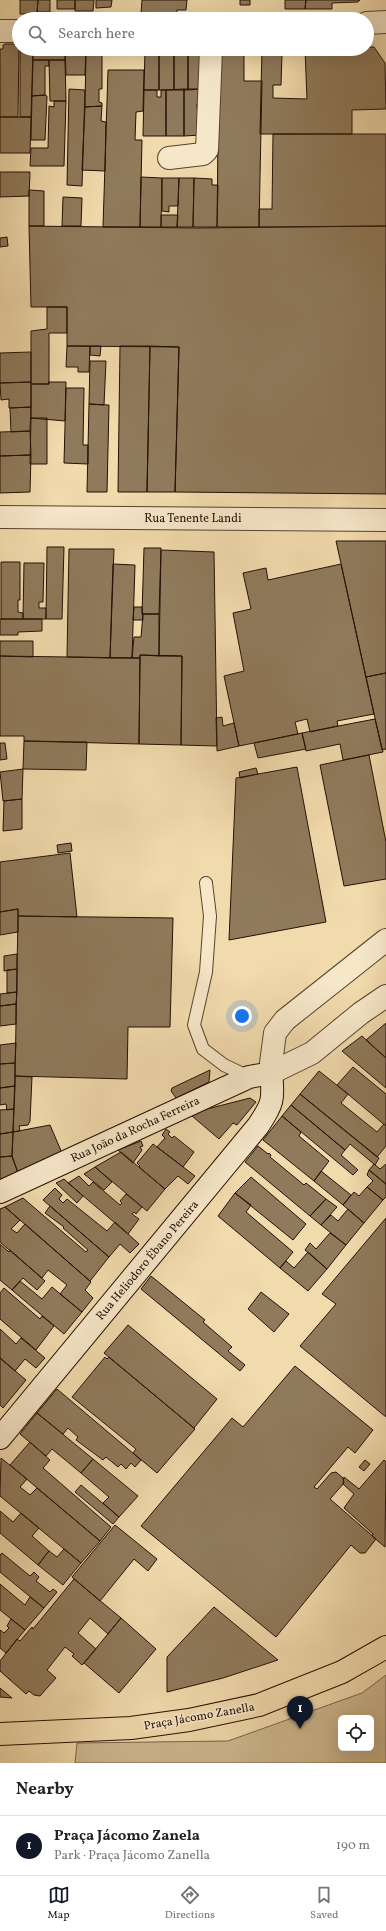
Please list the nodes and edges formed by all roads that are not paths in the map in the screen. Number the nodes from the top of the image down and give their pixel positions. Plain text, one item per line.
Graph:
1 (386, 22) edge
2 (374, 23) edge
3 (0, 31) edge
4 (12, 31) edge
5 (211, 56) edge
6 (169, 158) dead end
7 (0, 517) edge
8 (386, 520) edge
9 (206, 883) dead end
10 (386, 940) edge
11 (386, 996) edge
12 (271, 1073) junction
13 (248, 1077) junction
14 (0, 1192) edge
15 (0, 1438) edge
16 (386, 1647) edge
17 (0, 1734) edge

1 - 2 street
3 - 4 street
5 - 6 street
7 - 8 street, Rua Tenente Landi
9 - 13 lane
10 - 12 street, Rua Heliodoro Ébano Pereira
11 - 12 street
12 - 13 street, Rua João da Rocha Ferreira
12 - 15 street, Rua Heliodoro Ébano Pereira
13 - 14 street, Rua João da Rocha Ferreira
16 - 17 main road, Praça Jácomo Zanella

